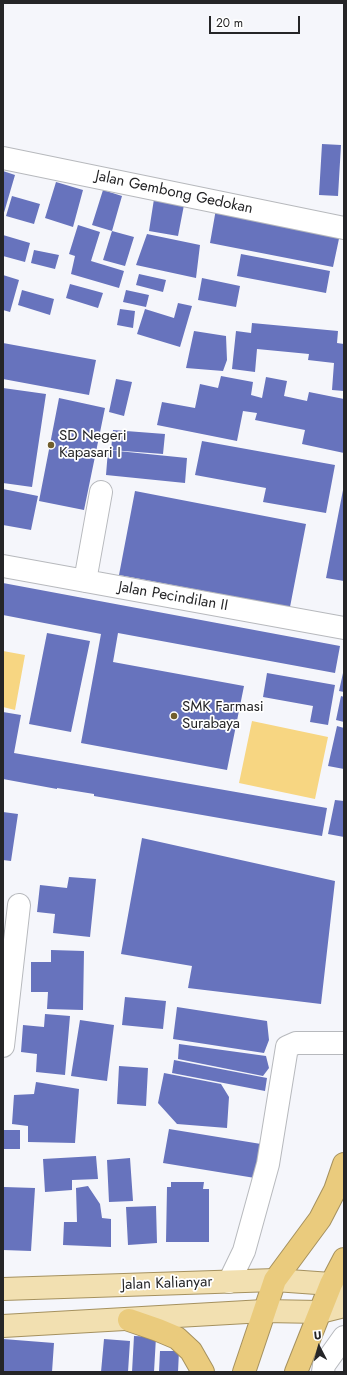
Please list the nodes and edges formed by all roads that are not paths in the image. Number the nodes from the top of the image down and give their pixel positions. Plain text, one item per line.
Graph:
1 (3, 158) edge
2 (344, 228) edge
3 (101, 492) dead end
4 (3, 566) edge
5 (85, 581) junction
6 (344, 628) edge
7 (19, 905) dead end
8 (344, 1042) edge
9 (3, 1046) edge
10 (344, 1164) edge
11 (344, 1259) edge
12 (276, 1280) junction
13 (229, 1282) junction
14 (338, 1286) edge
15 (3, 1290) edge
16 (344, 1306) edge
17 (264, 1311) junction
18 (320, 1312) junction
19 (129, 1320) junction
20 (3, 1326) edge
21 (344, 1337) edge
22 (203, 1372) edge
23 (244, 1372) edge
24 (296, 1372) edge
25 (323, 1372) edge

1 - 2 street, Jalan Gembong Gedokan
3 - 5 street
4 - 5 street, Jalan Pecindilan II
5 - 6 street, Jalan Pecindilan II
7 - 9 street
8 - 13 street
10 - 12 highway
11 - 14 highway
12 - 13 main road, Jalan Kalianyar
12 - 14 main road, Jalan Kalianyar
12 - 17 highway
13 - 15 main road, Jalan Kalianyar
14 - 18 highway
16 - 18 main road
17 - 18 main road
17 - 19 main road
17 - 23 highway
18 - 24 highway
19 - 20 main road
19 - 22 highway
21 - 25 street

